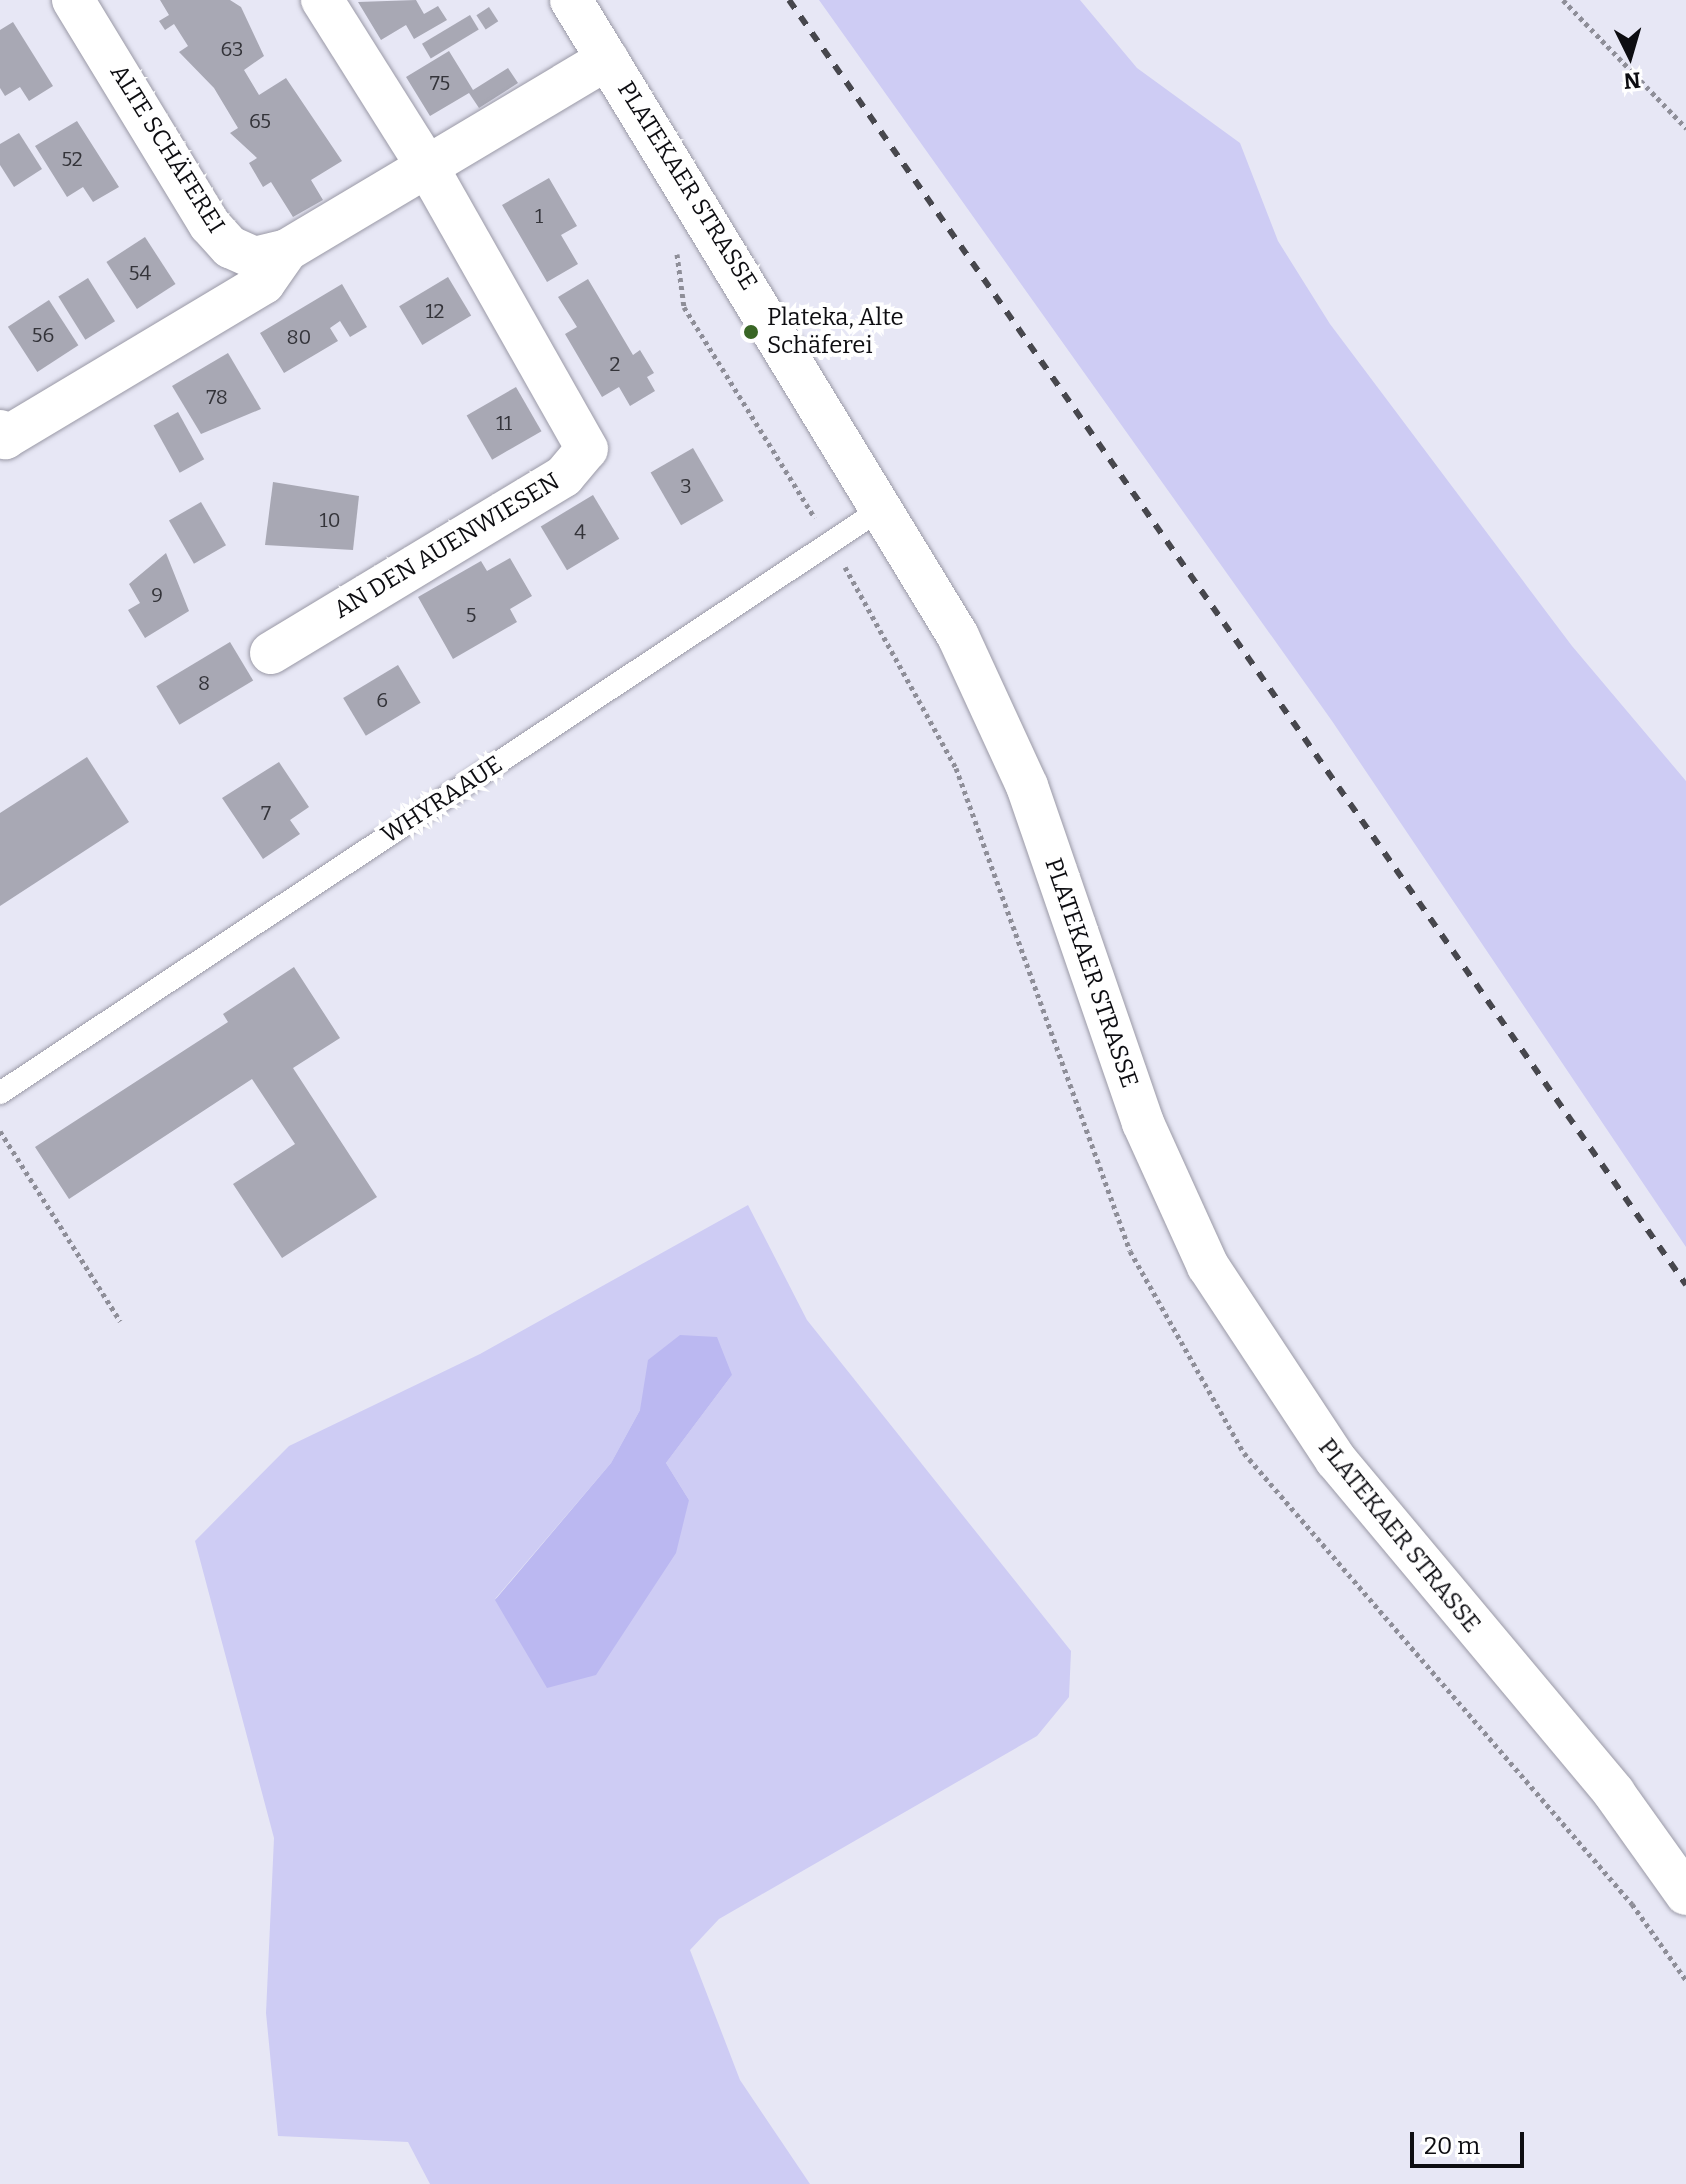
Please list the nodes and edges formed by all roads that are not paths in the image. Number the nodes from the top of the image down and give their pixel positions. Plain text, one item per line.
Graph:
1 (73, 0) edge
2 (322, 0) edge
3 (571, 0) edge
4 (607, 59) junction
5 (428, 168) junction
6 (287, 250) junction
7 (0, 431) edge
8 (884, 507) junction
9 (271, 653) dead end
10 (0, 1093) edge
11 (1686, 1894) edge

1 - 6 street, ALTE SCHÄFEREI
2 - 5 street
3 - 4 street, PLATEKAER STRASSE
4 - 5 street, ALTE SCHÄFEREI
4 - 8 street, PLATEKAER STRASSE
5 - 6 street, ALTE SCHÄFEREI
5 - 9 street, AN DEN AUENWIESEN
6 - 7 street, ALTE SCHÄFEREI
8 - 10 lane, WHYRAAUE
8 - 11 street, PLATEKAER STRASSE

